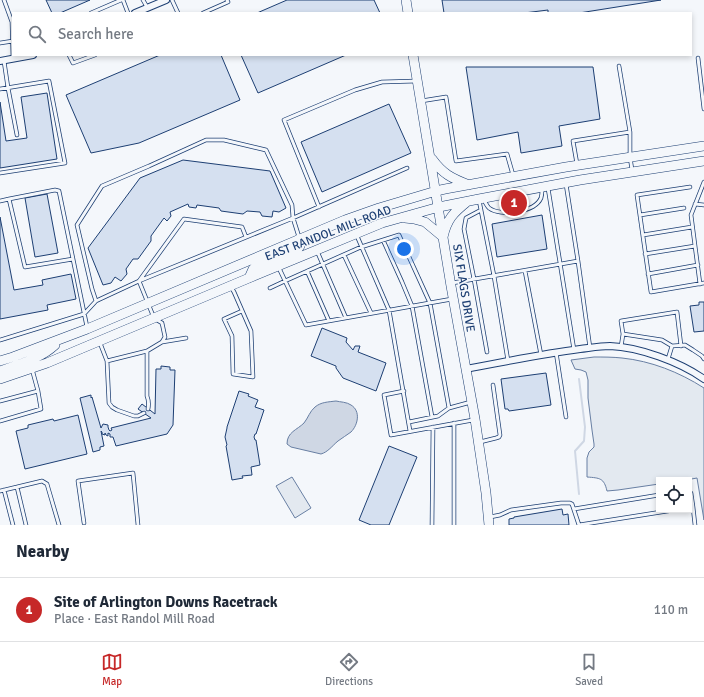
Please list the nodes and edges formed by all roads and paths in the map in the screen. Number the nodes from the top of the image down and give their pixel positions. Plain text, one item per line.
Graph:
1 (4, 0) edge
2 (122, 0) edge
3 (143, 0) edge
4 (166, 0) edge
5 (172, 0) edge
6 (233, 0) edge
7 (406, 0) edge
8 (227, 1) edge
9 (144, 10) edge
10 (93, 12) edge
11 (128, 12) edge
12 (178, 12) edge
13 (205, 12) edge
14 (408, 12) edge
15 (12, 22) edge
16 (12, 41) edge
17 (0, 43) edge
18 (28, 56) edge
19 (70, 56) edge
20 (93, 56) edge
21 (413, 56) edge
22 (698, 58) dead end
23 (13, 59) joint
24 (2, 61) edge
25 (619, 66) dead end
26 (418, 81) junction
27 (8, 88) junction
28 (0, 89) edge
29 (421, 101) junction
30 (704, 109) edge
31 (630, 132) junction
32 (17, 135) dead end
33 (704, 146) edge
34 (430, 157) junction
35 (630, 157) junction
36 (704, 161) edge
37 (577, 165) junction
38 (407, 168) dead end
39 (632, 172) junction
40 (0, 173) edge
41 (513, 177) junction
42 (566, 183) junction
43 (704, 184) edge
44 (469, 185) junction
45 (545, 187) junction
46 (690, 187) dead end
47 (436, 191) junction
48 (481, 198) junction
49 (9, 199) junction
50 (469, 200) junction
51 (0, 201) edge
52 (695, 204) junction
53 (704, 205) edge
54 (318, 207) junction
55 (439, 207) junction
56 (684, 208) dead end
57 (481, 210) junction
58 (640, 215) junction
59 (293, 218) junction
60 (400, 218) junction
61 (692, 227) junction
62 (356, 233) junction
63 (642, 235) junction
64 (246, 237) junction
65 (443, 237) junction
66 (299, 239) junction
67 (383, 240) junction
68 (695, 246) junction
69 (362, 247) junction
70 (316, 249) junction
71 (645, 254) junction
72 (344, 255) junction
73 (73, 259) junction
74 (578, 261) junction
75 (322, 264) junction
76 (560, 264) junction
77 (278, 265) junction
78 (698, 266) junction
79 (307, 271) junction
80 (525, 271) junction
81 (648, 274) junction
82 (494, 276) junction
83 (248, 278) junction
84 (474, 280) junction
85 (139, 281) junction
86 (285, 281) junction
87 (451, 284) junction
88 (702, 284) edge
89 (230, 285) junction
90 (270, 288) dead end
91 (453, 299) junction
92 (96, 301) junction
93 (148, 303) junction
94 (430, 303) junction
95 (412, 306) junction
96 (389, 310) junction
97 (242, 311) junction
98 (371, 313) junction
99 (84, 314) junction
100 (154, 318) junction
101 (346, 318) junction
102 (329, 321) junction
103 (87, 329) junction
104 (623, 334) junction
105 (186, 338) dead end
106 (60, 339) junction
107 (0, 340) edge
108 (99, 341) junction
109 (162, 342) junction
110 (672, 346) junction
111 (681, 346) junction
112 (621, 347) junction
113 (590, 348) junction
114 (574, 350) junction
115 (147, 351) junction
116 (487, 352) dead end
117 (556, 352) junction
118 (541, 355) junction
119 (703, 357) edge
120 (107, 360) junction
121 (667, 360) junction
122 (0, 361) edge
123 (508, 361) junction
124 (32, 369) junction
125 (466, 370) junction
126 (0, 371) edge
127 (0, 379) edge
128 (704, 379) edge
129 (493, 385) dead end
130 (38, 391) junction
131 (404, 391) junction
132 (0, 401) edge
133 (471, 402) junction
134 (449, 408) junction
135 (148, 409) dead end
136 (144, 413) dead end
137 (432, 417) junction
138 (566, 417) dead end
139 (475, 419) junction
140 (0, 421) edge
141 (409, 422) junction
142 (454, 423) junction
143 (433, 427) junction
144 (410, 431) junction
145 (478, 443) junction
146 (17, 488) junction
147 (2, 491) edge
148 (656, 495) edge
149 (574, 509) junction
150 (692, 512) edge
151 (656, 513) edge
152 (489, 521) edge
153 (84, 524) dead end
154 (13, 525) edge
155 (26, 525) edge
156 (59, 525) edge
157 (138, 525) edge
158 (432, 525) edge
159 (454, 525) edge
160 (579, 525) edge
161 (695, 525) edge

1 - 15 lane
2 - 10 lane
2 - 11 lane
3 - 9 lane
4 - 9 street
5 - 12 lane
6 - 8 lane
7 - 14 main road
8 - 13 lane
16 - 17 lane
18 - 23 street
19 - 20 lane
21 - 26 main road, SIX FLAGS DRIVE
22 - 30 lane
23 - 24 street
24 - 27 lane
25 - 31 lane
26 - 29 main road, SIX FLAGS DRIVE
26 - 54 lane
27 - 28 lane
27 - 32 lane
27 - 40 lane
29 - 34 main road, SIX FLAGS DRIVE
29 - 41 lane
31 - 35 lane
31 - 37 lane
33 - 35 main road, EAST RANDOL MILL ROAD
34 - 44 main road
34 - 47 main road, SIX FLAGS DRIVE
35 - 37 main road, EAST RANDOL MILL ROAD
35 - 39 lane
36 - 39 main road, EAST RANDOL MILL ROAD
37 - 41 main road, EAST RANDOL MILL ROAD
38 - 54 lane
39 - 42 main road, EAST RANDOL MILL ROAD
41 - 44 main road, EAST RANDOL MILL ROAD
42 - 45 main road, EAST RANDOL MILL ROAD
42 - 74 lane
43 - 52 lane
44 - 47 main road, EAST RANDOL MILL ROAD
45 - 48 main road, EAST RANDOL MILL ROAD
45 - 48 lane
45 - 76 lane
46 - 58 lane
47 - 55 main road, SIX FLAGS DRIVE
47 - 66 main road, EAST RANDOL MILL ROAD
48 - 50 main road, EAST RANDOL MILL ROAD
48 - 57 lane
49 - 51 lane
49 - 73 lane
49 - 73 lane
50 - 55 main road, EAST RANDOL MILL ROAD
50 - 65 main road
52 - 53 lane
52 - 61 lane
54 - 59 lane
55 - 60 main road, EAST RANDOL MILL ROAD
55 - 65 main road, SIX FLAGS DRIVE
56 - 58 lane
57 - 82 lane
57 - 84 lane
58 - 63 lane
59 - 64 lane
59 - 66 lane
59 - 92 lane
60 - 62 main road, EAST RANDOL MILL ROAD
60 - 65 main road
61 - 63 lane
61 - 68 lane
62 - 69 lane
62 - 70 main road, EAST RANDOL MILL ROAD
63 - 71 lane
64 - 85 lane
64 - 85 lane
65 - 87 main road, SIX FLAGS DRIVE
66 - 83 main road
66 - 93 main road, EAST RANDOL MILL ROAD
67 - 69 lane
67 - 94 lane
67 - 95 lane
68 - 71 lane
68 - 78 lane
69 - 72 lane
69 - 96 lane
70 - 75 lane
70 - 77 main road, EAST RANDOL MILL ROAD
71 - 81 lane
72 - 75 lane
72 - 98 lane
73 - 99 lane
74 - 76 lane
74 - 113 lane
75 - 79 lane
75 - 101 lane
76 - 80 lane
76 - 114 lane
77 - 83 main road, EAST RANDOL MILL ROAD
77 - 86 lane
78 - 81 lane
78 - 88 lane
79 - 86 lane
79 - 102 lane
80 - 82 lane
80 - 118 lane
81 - 88 lane
82 - 84 lane
82 - 123 lane
83 - 89 main road, EAST RANDOL MILL ROAD
84 - 87 lane
84 - 116 lane
85 - 92 lane
85 - 93 lane
86 - 90 lane
86 - 102 lane
87 - 91 main road, SIX FLAGS DRIVE
89 - 97 lane
89 - 100 main road, EAST RANDOL MILL ROAD
91 - 94 lane
91 - 125 main road, SIX FLAGS DRIVE
92 - 99 lane
93 - 100 lane
93 - 103 main road, EAST RANDOL MILL ROAD
94 - 95 lane
94 - 134 lane
95 - 96 lane
95 - 137 lane
96 - 98 lane
96 - 131 lane
97 - 97 lane
98 - 101 lane
99 - 103 lane
99 - 107 lane
100 - 108 main road, EAST RANDOL MILL ROAD
100 - 109 lane
101 - 102 lane
103 - 106 main road, EAST RANDOL MILL ROAD
104 - 110 lane
104 - 111 lane
104 - 112 lane
105 - 109 lane
106 - 122 main road, EAST RANDOL MILL ROAD
106 - 126 main road
108 - 120 lane
108 - 124 main road, EAST RANDOL MILL ROAD
109 - 115 lane
110 - 111 lane
110 - 121 lane
111 - 119 lane
112 - 113 street
112 - 121 street
113 - 114 street
114 - 117 street
115 - 120 lane
115 - 135 lane
117 - 118 street
117 - 138 lane
118 - 123 street
120 - 136 lane
121 - 128 street
123 - 125 street
124 - 127 main road, EAST RANDOL MILL ROAD
124 - 130 lane
125 - 133 main road, SIX FLAGS DRIVE
129 - 145 lane
130 - 132 lane
130 - 140 lane
131 - 141 lane
131 - 144 lane
133 - 134 lane
133 - 139 main road, SIX FLAGS DRIVE
134 - 137 lane
137 - 141 lane
139 - 142 lane
139 - 145 main road, SIX FLAGS DRIVE
141 - 144 lane
142 - 143 lane
142 - 159 lane
143 - 144 lane
143 - 158 lane
145 - 152 main road, SIX FLAGS DRIVE
146 - 147 lane
146 - 155 lane
146 - 156 lane
147 - 154 lane
148 - 149 lane
149 - 152 lane
149 - 160 lane
150 - 161 lane
151 - 160 lane
153 - 157 lane

